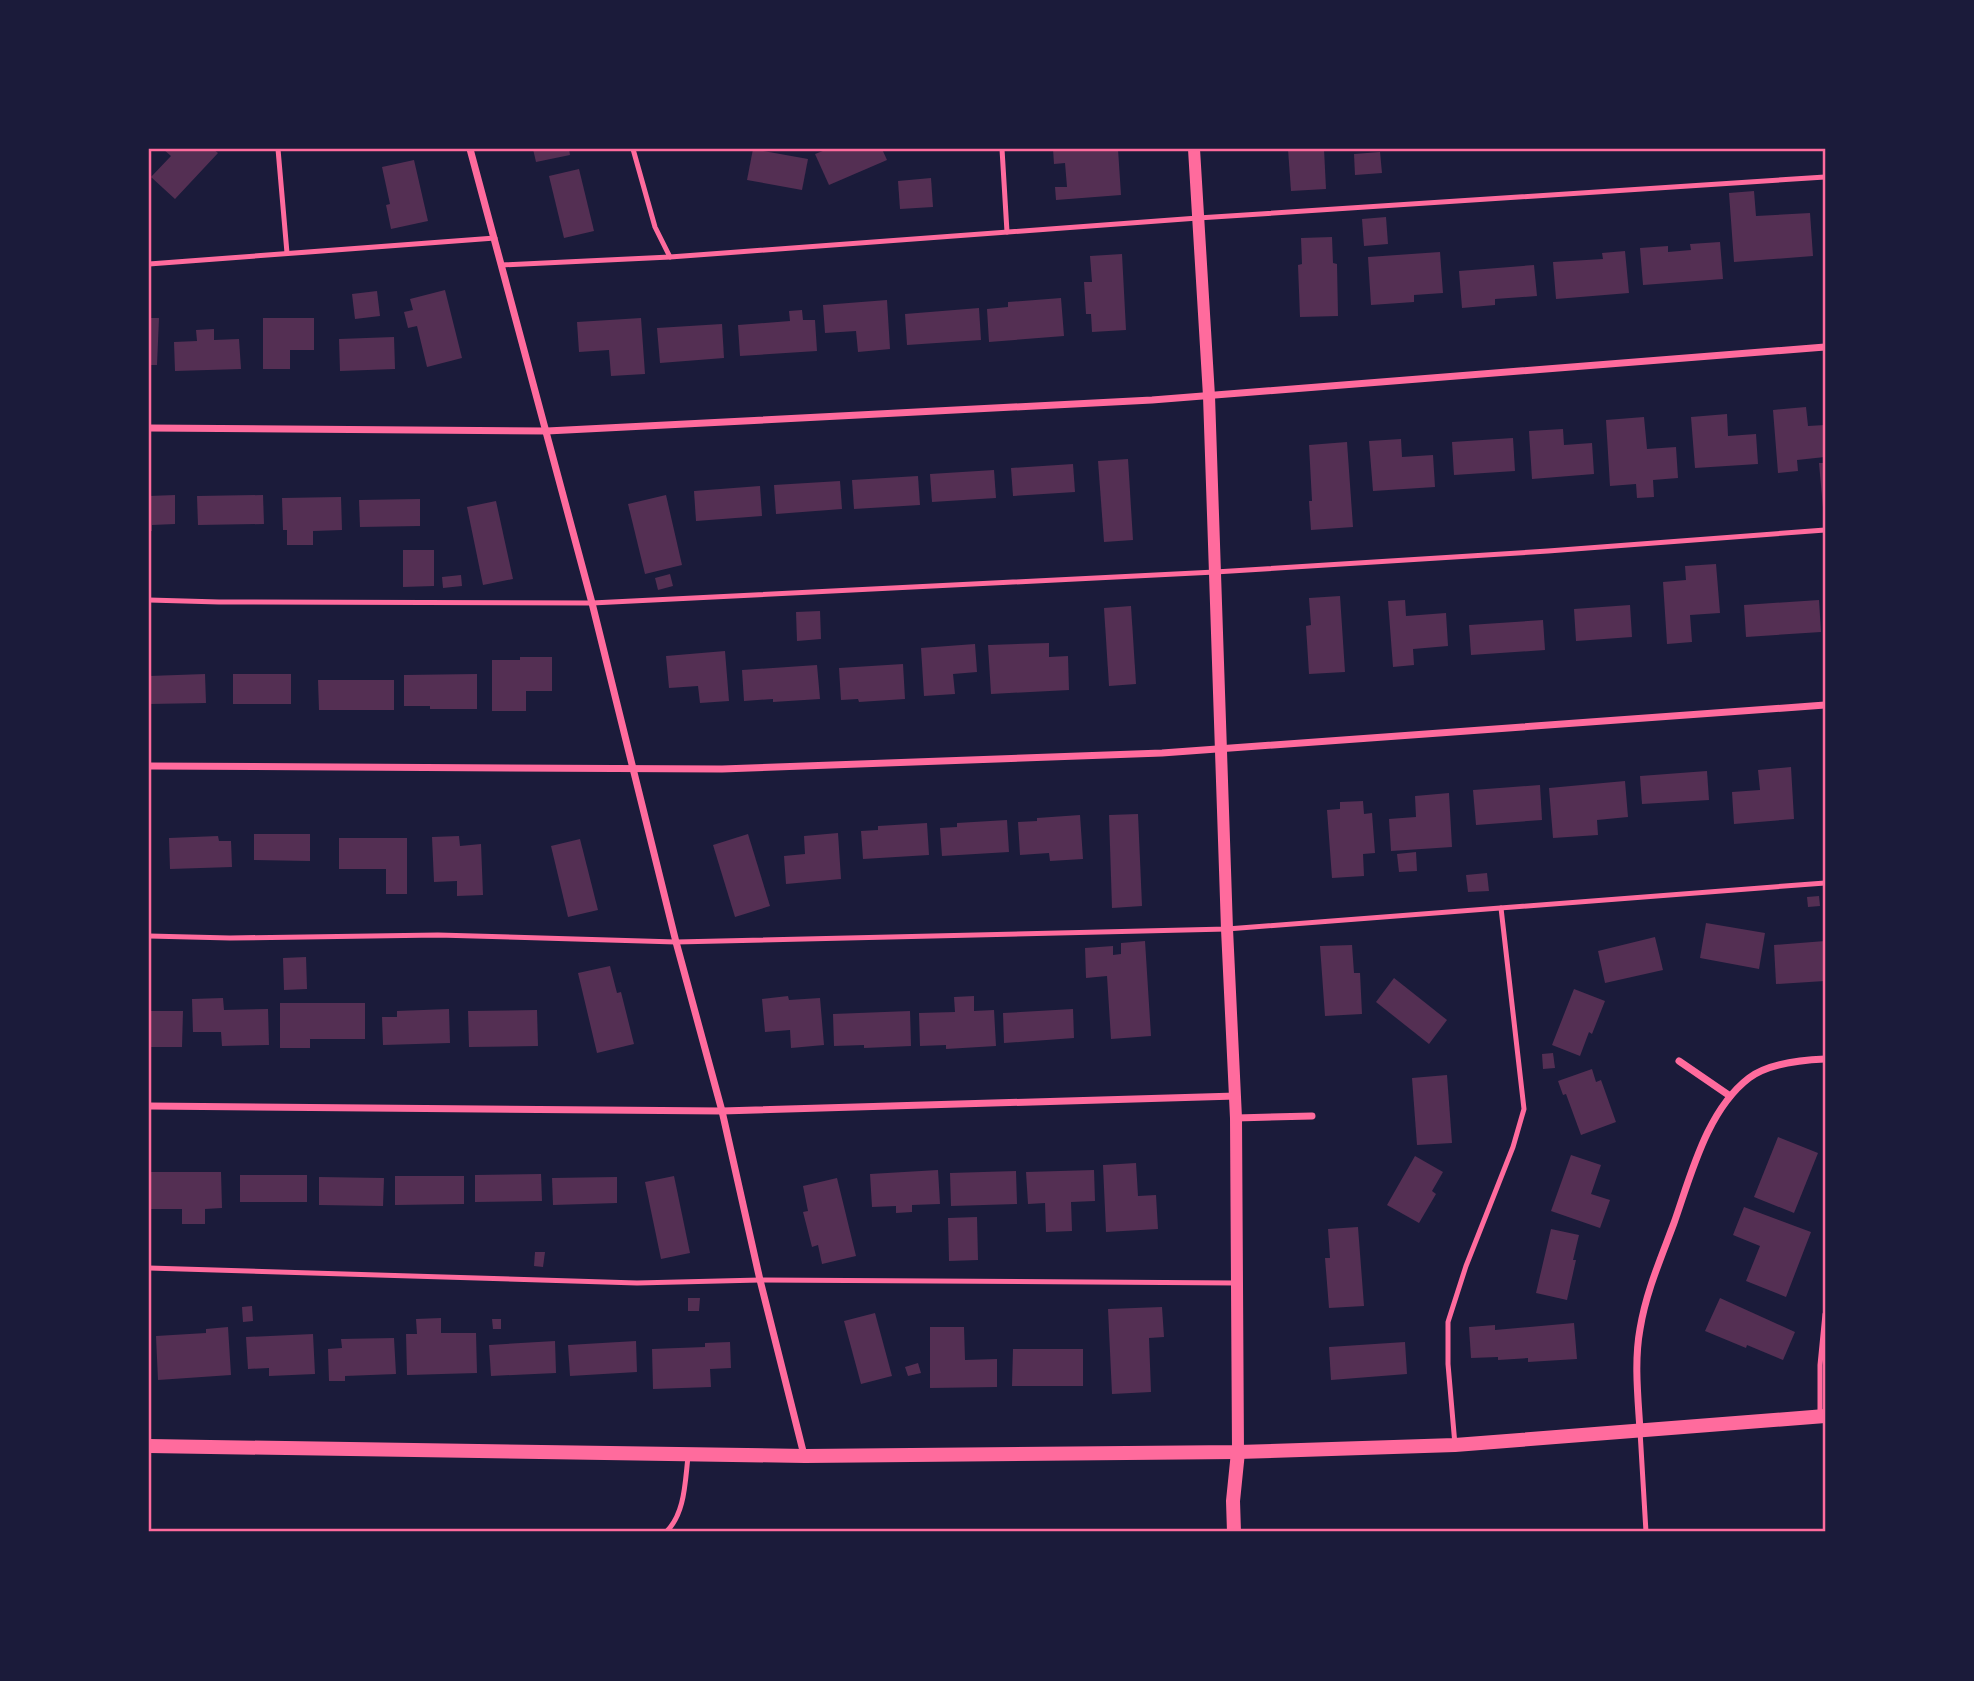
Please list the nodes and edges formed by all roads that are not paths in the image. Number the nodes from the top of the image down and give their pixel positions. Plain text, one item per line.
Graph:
1 (278, 149) edge
2 (470, 149) edge
3 (633, 149) edge
4 (1002, 149) edge
5 (1194, 149) edge
6 (1825, 177) edge
7 (1198, 218) junction
8 (1007, 232) junction
9 (495, 238) junction
10 (287, 253) junction
11 (670, 257) junction
12 (149, 264) edge
13 (502, 265) junction
14 (1825, 347) edge
15 (1209, 396) junction
16 (149, 428) edge
17 (547, 431) junction
18 (1825, 530) edge
19 (1215, 572) junction
20 (149, 600) edge
21 (592, 603) junction
22 (1825, 705) edge
23 (1221, 749) junction
24 (149, 766) edge
25 (632, 769) junction
26 (1825, 883) edge
27 (1500, 908) junction
28 (1227, 929) junction
29 (149, 936) edge
30 (676, 942) junction
31 (1825, 1059) edge
32 (1679, 1061) dead end
33 (1236, 1096) junction
34 (1730, 1096) junction
35 (149, 1106) edge
36 (722, 1111) junction
37 (1312, 1116) dead end
38 (1237, 1118) junction
39 (149, 1268) edge
40 (760, 1280) junction
41 (1239, 1283) junction
42 (1825, 1314) edge
43 (1823, 1417) edge
44 (1640, 1431) junction
45 (1455, 1445) junction
46 (149, 1446) edge
47 (1238, 1452) junction
48 (688, 1454) junction
49 (804, 1456) junction
50 (666, 1532) edge
51 (1234, 1532) edge
52 (1646, 1532) edge

1 - 10 lane
2 - 9 street
3 - 11 lane
4 - 8 lane
5 - 7 street
6 - 7 lane
7 - 8 lane
7 - 15 street
8 - 11 lane
9 - 10 lane
9 - 13 street
10 - 12 lane
11 - 13 lane
13 - 17 street
14 - 15 street
15 - 17 street
15 - 19 street
16 - 17 street
17 - 21 street
18 - 19 lane
19 - 21 lane
19 - 23 street
20 - 21 lane
21 - 25 street
22 - 23 street
23 - 25 street
23 - 28 street
24 - 25 street
25 - 30 street
26 - 27 lane
27 - 28 lane
27 - 45 lane
28 - 30 lane
28 - 33 street
29 - 30 lane
30 - 36 street
31 - 34 street
32 - 34 street
33 - 36 street
33 - 38 street
34 - 44 street
35 - 36 street
36 - 40 street
37 - 38 street
38 - 41 street
39 - 40 lane
40 - 41 lane
40 - 49 street
41 - 47 street
42 - 43 lane
43 - 44 main road
44 - 45 main road
44 - 52 lane
45 - 47 main road
46 - 48 main road
47 - 49 main road
47 - 51 main road
48 - 49 main road
48 - 50 lane

